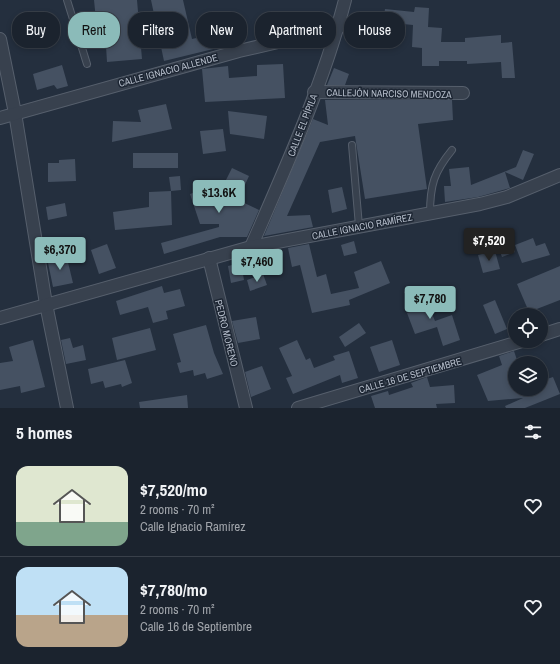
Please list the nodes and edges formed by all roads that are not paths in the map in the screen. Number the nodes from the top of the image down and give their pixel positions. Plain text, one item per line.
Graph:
1 (66, 0) edge
2 (345, 0) edge
3 (338, 28) junction
4 (0, 39) edge
5 (87, 64) dead end
6 (314, 92) junction
7 (463, 93) dead end
8 (15, 113) junction
9 (0, 118) edge
10 (352, 145) dead end
11 (452, 150) dead end
12 (560, 175) edge
13 (430, 214) junction
14 (360, 226) junction
15 (251, 247) junction
16 (209, 258) junction
17 (46, 304) junction
18 (0, 318) edge
19 (560, 329) edge
20 (548, 333) edge
21 (508, 345) edge
22 (67, 408) edge
23 (246, 408) edge
24 (298, 408) edge

1 - 5 lane
2 - 3 street, CALLE EL PÍPILA
3 - 6 street, CALLE EL PÍPILA
3 - 8 street, CALLE IGNACIO ALLENDE
4 - 8 street
6 - 7 street, CALLEJÓN NARCISO MENDOZA
6 - 15 street, CALLE EL PÍPILA
8 - 9 street, CALLE IGNACIO ALLENDE
8 - 17 street
10 - 14 lane
11 - 13 lane
12 - 13 street, CALLE IGNACIO RAMÍREZ
13 - 14 street, CALLE IGNACIO RAMÍREZ
14 - 15 street, CALLE IGNACIO RAMÍREZ
15 - 16 street, CALLE IGNACIO RAMÍREZ
16 - 17 street, CALLE IGNACIO RAMÍREZ
16 - 23 street, PEDRO MORENO
17 - 18 street, CALLE IGNACIO RAMÍREZ
17 - 22 street
19 - 20 street
21 - 24 street, CALLE 16 DE SEPTIEMBRE

